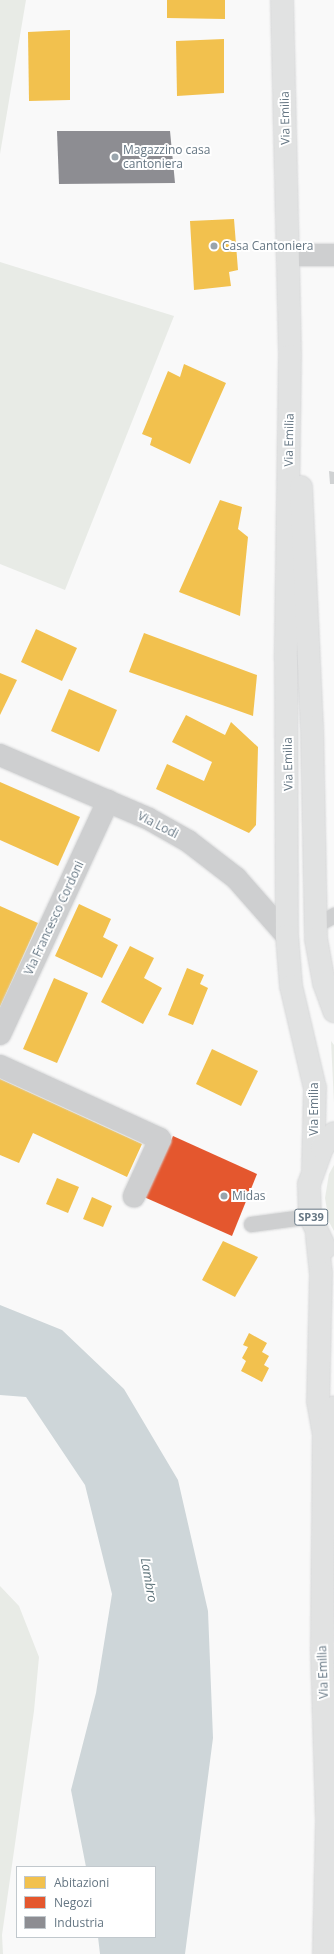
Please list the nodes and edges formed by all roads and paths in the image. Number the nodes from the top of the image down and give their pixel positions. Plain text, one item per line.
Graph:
1 (282, 0) edge
2 (288, 255) junction
3 (334, 255) edge
4 (290, 356) junction
5 (0, 755) edge
6 (108, 801) junction
7 (325, 920) edge
8 (287, 936) junction
9 (334, 1011) edge
10 (0, 1034) edge
11 (0, 1066) edge
12 (334, 1133) edge
13 (313, 1169) junction
14 (134, 1196) dead end
15 (251, 1224) dead end
16 (314, 1226) junction
17 (334, 1260) edge
18 (334, 1408) edge
19 (324, 1438) junction
20 (324, 1954) edge

1 - 2 street, Via Emilia
2 - 3 street
2 - 4 street, Via Emilia
4 - 7 street, Via Emilia
4 - 8 street, Via Emilia
5 - 6 street, Via Lodi
6 - 8 street, Via Lodi
6 - 10 street, Via Francesco Cordoni
7 - 9 street, Via Emilia
8 - 13 street, Via Emilia
11 - 14 street
12 - 13 street, SP39
13 - 16 street, SP39
15 - 16 lane
16 - 17 street, SP39
16 - 19 street, Via Emilia
18 - 19 street, Via Emilia
19 - 20 street, Via Emilia

